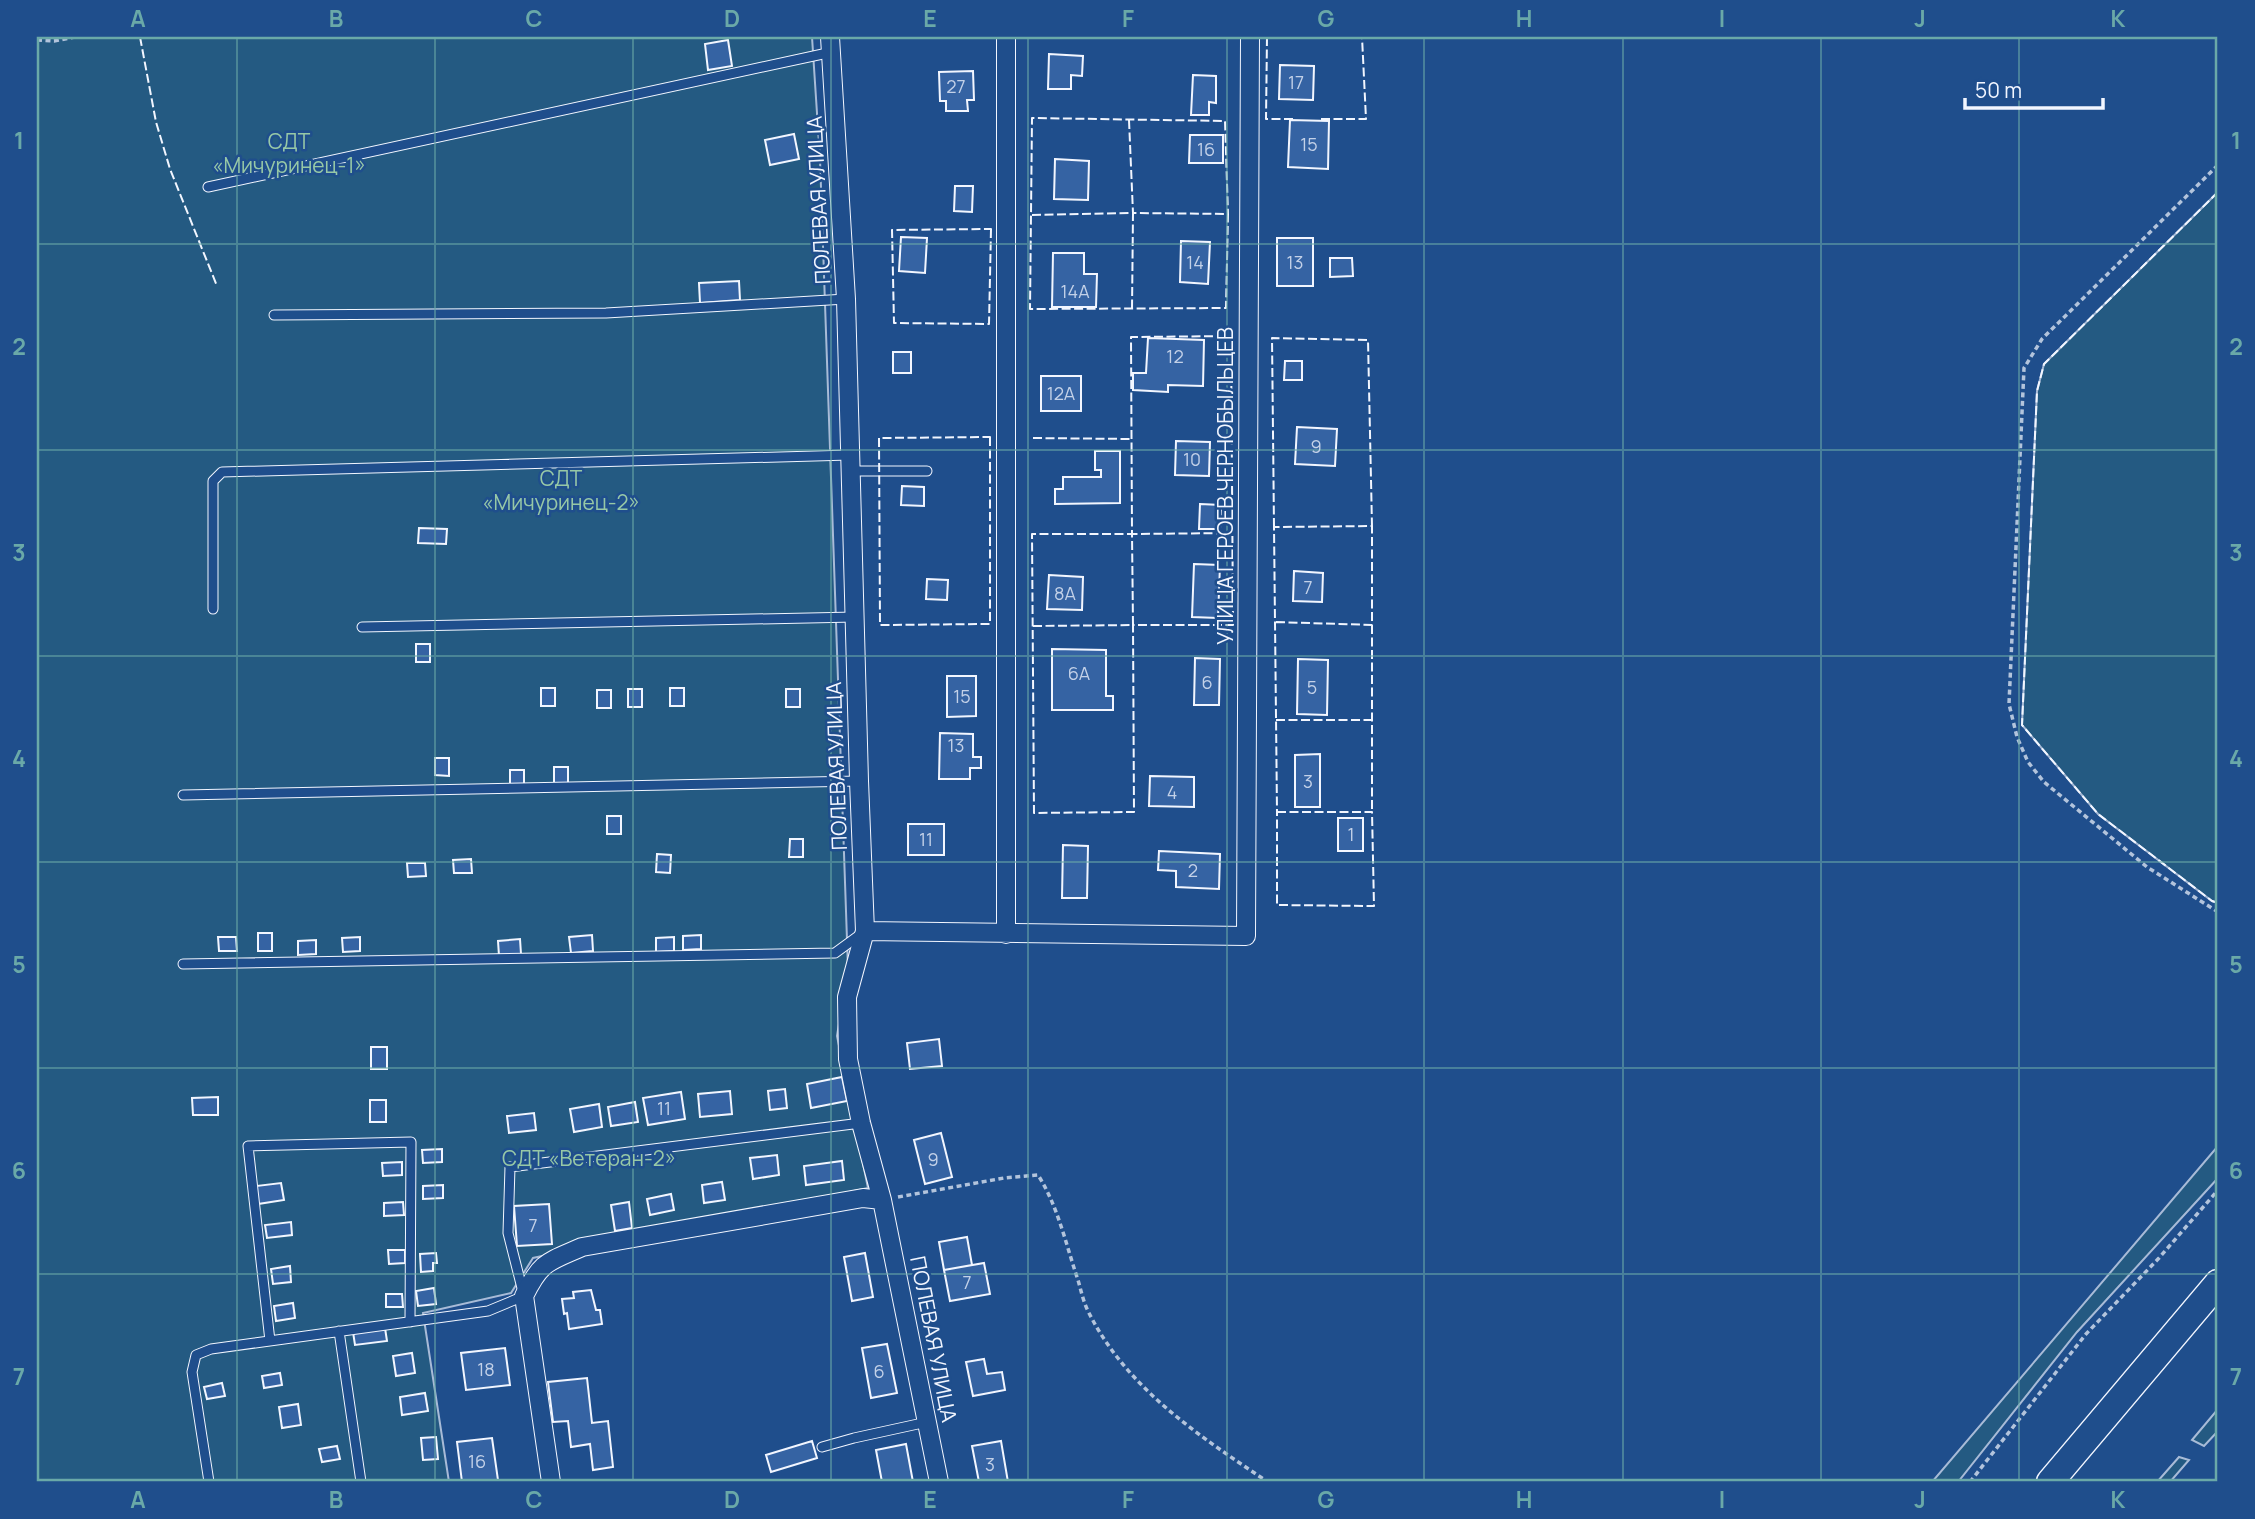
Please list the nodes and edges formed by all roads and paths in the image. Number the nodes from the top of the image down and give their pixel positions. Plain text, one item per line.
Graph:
1 (75, 37) edge
2 (1006, 37) edge
3 (1250, 37) edge
4 (37, 40) edge
5 (831, 44) edge
6 (2218, 165) edge
7 (208, 187) dead end
8 (846, 299) junction
9 (274, 315) dead end
10 (850, 463) junction
11 (927, 471) dead end
12 (213, 609) dead end
13 (855, 617) junction
14 (362, 627) dead end
15 (859, 781) junction
16 (183, 795) dead end
17 (2218, 912) edge
18 (865, 931) junction
19 (1006, 934) junction
20 (183, 964) dead end
21 (861, 1123) junction
22 (2218, 1190) edge
23 (883, 1199) junction
24 (2218, 1283) edge
25 (524, 1296) junction
26 (410, 1322) junction
27 (339, 1331) junction
28 (270, 1341) junction
29 (927, 1422) junction
30 (822, 1447) dead end
31 (209, 1482) edge
32 (361, 1482) edge
33 (551, 1482) edge
34 (939, 1482) edge
35 (1268, 1482) edge
36 (1970, 1482) edge
37 (2050, 1482) edge

1 - 4 path
2 - 19 street
3 - 19 street, УЛИЦА ГЕРОЕВ ЧЕРНОБЫЛЬЦЕВ
5 - 7 lane
5 - 8 street, ПОЛЕВАЯ УЛИЦА
6 - 17 path
8 - 9 lane
8 - 10 street, ПОЛЕВАЯ УЛИЦА
10 - 11 lane
10 - 12 lane
10 - 13 street, ПОЛЕВАЯ УЛИЦА
13 - 14 lane
13 - 15 street, ПОЛЕВАЯ УЛИЦА
15 - 16 lane
15 - 18 street, ПОЛЕВАЯ УЛИЦА
18 - 19 street
18 - 20 lane
18 - 21 street, ПОЛЕВАЯ УЛИЦА
21 - 23 street, ПОЛЕВАЯ УЛИЦА
21 - 25 lane
22 - 36 path
23 - 25 street
23 - 29 street, ПОЛЕВАЯ УЛИЦА
23 - 35 path
24 - 37 main road
25 - 26 lane
25 - 33 street
26 - 27 lane
26 - 28 lane
27 - 28 lane
27 - 32 lane
28 - 31 lane
29 - 30 lane
29 - 34 street, ПОЛЕВАЯ УЛИЦА

